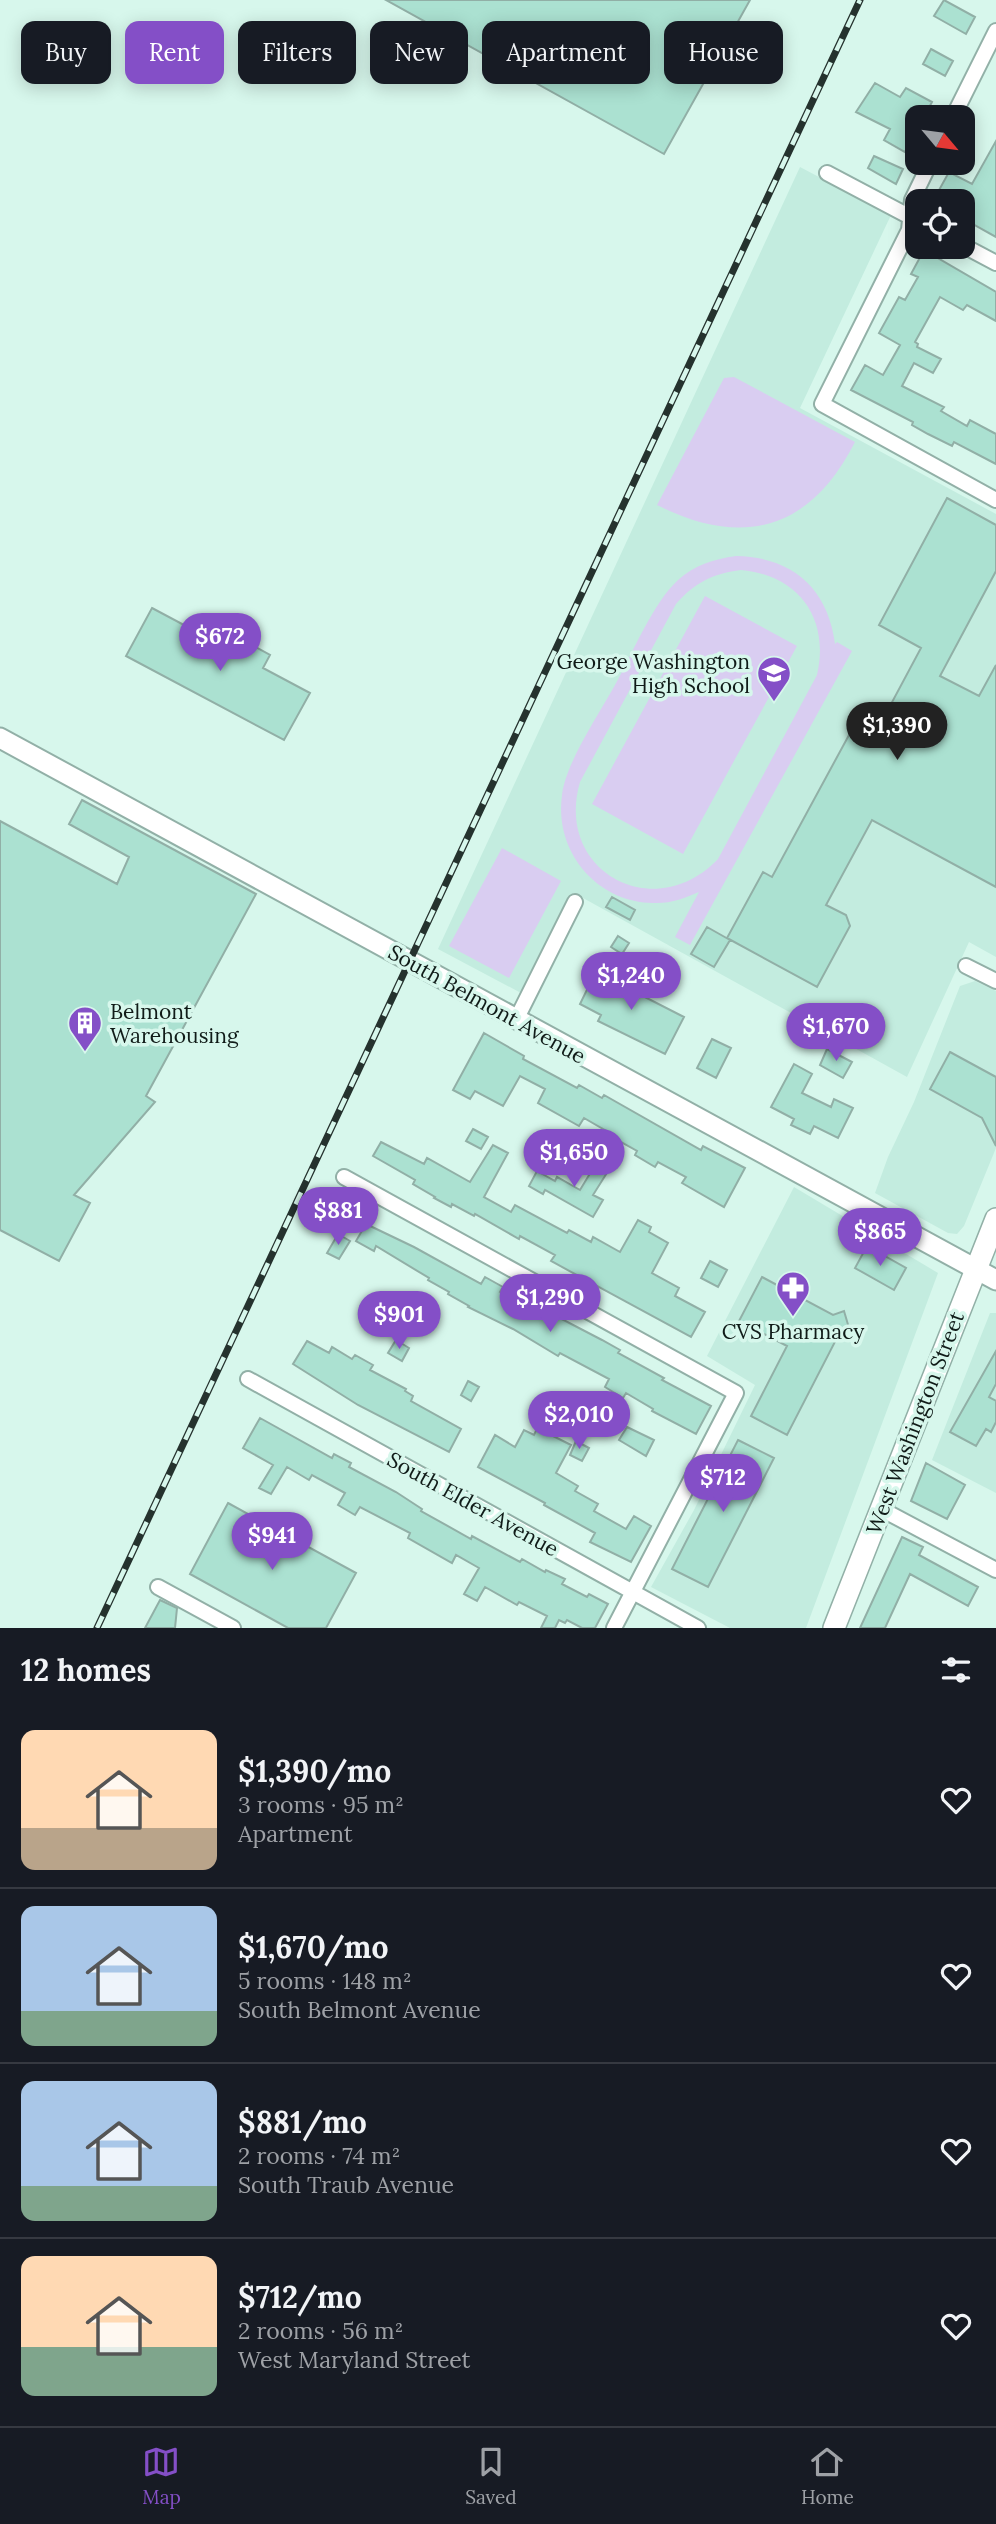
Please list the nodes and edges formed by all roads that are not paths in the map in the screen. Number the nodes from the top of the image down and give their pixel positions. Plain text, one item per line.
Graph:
1 (996, 31) edge
2 (959, 105) edge
3 (827, 173) dead end
4 (905, 213) edge
5 (905, 238) edge
6 (975, 252) edge
7 (996, 263) edge
8 (996, 500) edge
9 (0, 738) edge
10 (575, 902) dead end
11 (966, 966) dead end
12 (996, 981) edge
13 (516, 1020) junction
14 (344, 1177) dead end
15 (996, 1219) edge
16 (976, 1269) junction
17 (996, 1280) edge
18 (248, 1379) dead end
19 (881, 1510) junction
20 (996, 1570) edge
21 (158, 1587) dead end
22 (633, 1592) junction
23 (233, 1628) edge
24 (614, 1628) edge
25 (698, 1628) edge
26 (834, 1628) edge

1 - 2 street
3 - 4 street
5 - 8 street
6 - 7 street
9 - 13 main road, South Belmont Avenue
10 - 13 street
11 - 12 street
13 - 16 main road, South Belmont Avenue
14 - 22 street
15 - 16 main road, West Washington Street
16 - 17 main road, South Belmont Avenue
16 - 19 main road, West Washington Street
18 - 22 street, South Elder Avenue
19 - 20 street
19 - 26 main road, West Washington Street
21 - 23 street
22 - 24 street
22 - 25 street, South Elder Avenue

